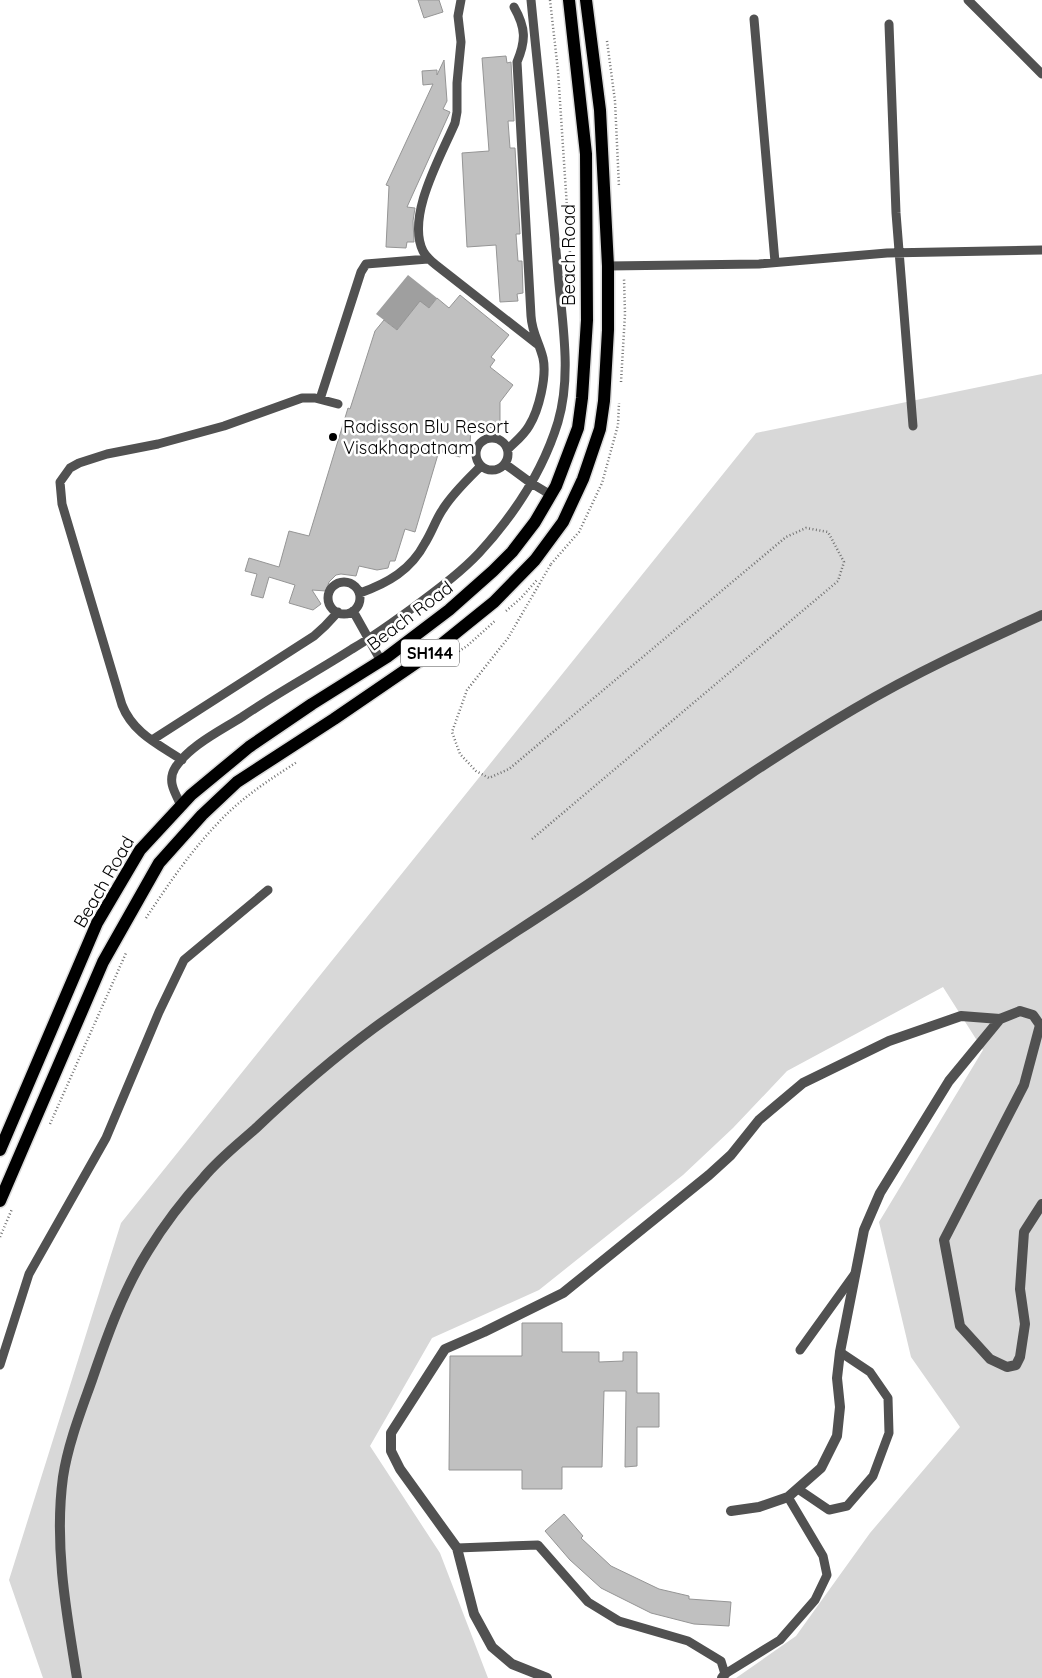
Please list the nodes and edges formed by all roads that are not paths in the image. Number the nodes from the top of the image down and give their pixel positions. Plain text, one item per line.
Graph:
1 (461, 0) edge
2 (531, 0) edge
3 (569, 0) edge
4 (586, 0) edge
5 (968, 0) edge
6 (514, 7) dead end
7 (754, 19) dead end
8 (888, 24) dead end
9 (1042, 74) edge
10 (1042, 250) edge
11 (899, 254) junction
12 (428, 259) junction
13 (775, 262) junction
14 (608, 266) junction
15 (538, 344) junction
16 (320, 399) junction
17 (338, 404) dead end
18 (913, 426) dead end
19 (508, 449) junction
20 (505, 464) junction
21 (481, 466) junction
22 (531, 484) junction
23 (551, 495) junction
24 (360, 593) junction
25 (338, 612) junction
26 (353, 612) junction
27 (1042, 615) edge
28 (368, 639) junction
29 (381, 661) junction
30 (338, 688) junction
31 (348, 709) junction
32 (152, 740) junction
33 (182, 760) junction
34 (182, 805) junction
35 (268, 890) dead end
36 (1000, 1019) junction
37 (0, 1150) edge
38 (0, 1201) edge
39 (1042, 1204) edge
40 (854, 1274) junction
41 (800, 1350) dead end
42 (840, 1352) junction
43 (0, 1365) edge
44 (798, 1489) junction
45 (788, 1497) junction
46 (731, 1511) dead end
47 (457, 1548) junction
48 (724, 1676) edge
49 (77, 1678) edge
50 (547, 1678) edge

1 - 12 lane
2 - 22 lane
3 - 23 main road, Beach Road / SH144
4 - 14 main road, SH144
5 - 9 lane
6 - 15 lane
7 - 13 lane
8 - 11 lane
10 - 11 lane
11 - 13 lane
11 - 18 lane
12 - 15 lane
12 - 16 lane
13 - 14 lane
14 - 31 main road, SH144
15 - 19 lane
16 - 17 lane
16 - 32 lane
19 - 20 lane
19 - 21 lane
20 - 21 lane
20 - 22 lane
21 - 24 lane
22 - 23 lane
22 - 28 lane
23 - 29 main road, Beach Road / SH144
24 - 25 lane
24 - 26 lane
25 - 26 lane
25 - 32 lane
26 - 28 lane
27 - 49 street
28 - 29 lane
28 - 33 lane
29 - 30 main road, Beach Road / SH144
30 - 31 main road
30 - 34 main road, Beach Road / SH144
31 - 38 main road, SH144
32 - 33 lane
33 - 34 lane
34 - 37 main road, Beach Road / SH144
35 - 43 lane
36 - 39 street
36 - 40 street
36 - 47 street
40 - 41 lane
40 - 42 street
42 - 44 street
42 - 44 lane
44 - 45 street
45 - 46 street
45 - 48 lane
47 - 48 lane
47 - 50 street

